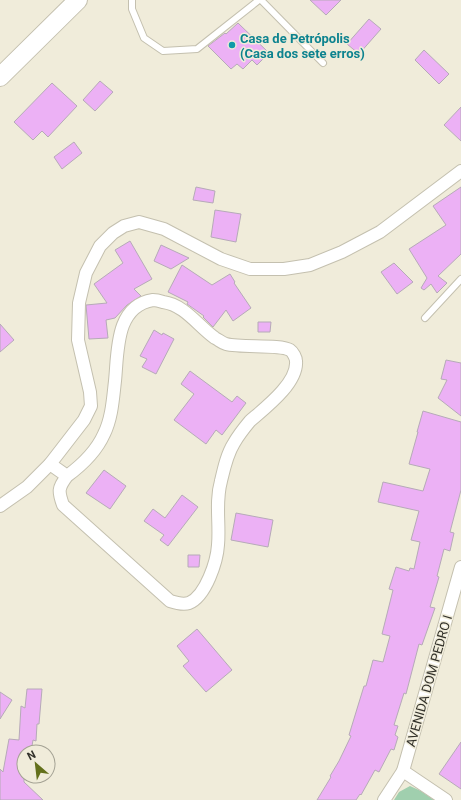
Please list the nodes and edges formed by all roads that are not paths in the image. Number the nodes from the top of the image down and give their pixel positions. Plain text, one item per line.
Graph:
1 (78, 0) edge
2 (132, 0) edge
3 (260, 0) edge
4 (323, 63) dead end
5 (0, 77) edge
6 (461, 171) edge
7 (461, 279) edge
8 (425, 318) dead end
9 (50, 464) junction
10 (67, 476) junction
11 (0, 506) edge
12 (461, 567) edge
13 (403, 771) junction
14 (384, 800) edge
15 (446, 800) edge

1 - 5 main road
2 - 3 lane
3 - 4 lane
6 - 9 street
7 - 8 lane
9 - 10 street
9 - 11 street
10 - 10 street
12 - 13 street, AVENIDA DOM PEDRO I
13 - 14 street, AVENIDA DOM PEDRO I
13 - 15 street

